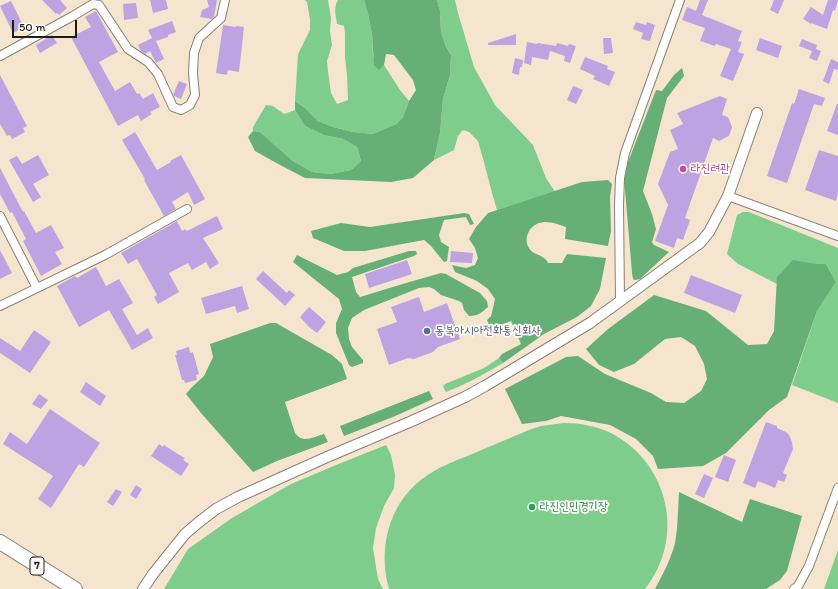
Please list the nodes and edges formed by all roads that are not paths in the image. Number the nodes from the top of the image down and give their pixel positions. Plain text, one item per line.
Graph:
1 (225, 0) edge
2 (680, 0) edge
3 (0, 56) edge
4 (756, 113) dead end
5 (728, 196) junction
6 (187, 209) dead end
7 (0, 216) edge
8 (838, 236) edge
9 (37, 288) junction
10 (620, 301) junction
11 (0, 306) edge
12 (838, 488) edge
13 (0, 542) edge
14 (75, 589) edge
15 (143, 589) edge
16 (794, 589) edge

1 - 3 street
2 - 10 street
4 - 5 street
5 - 8 street
5 - 10 street
6 - 9 street
7 - 9 street
9 - 11 street
10 - 15 street
12 - 16 street
13 - 14 highway, 7

